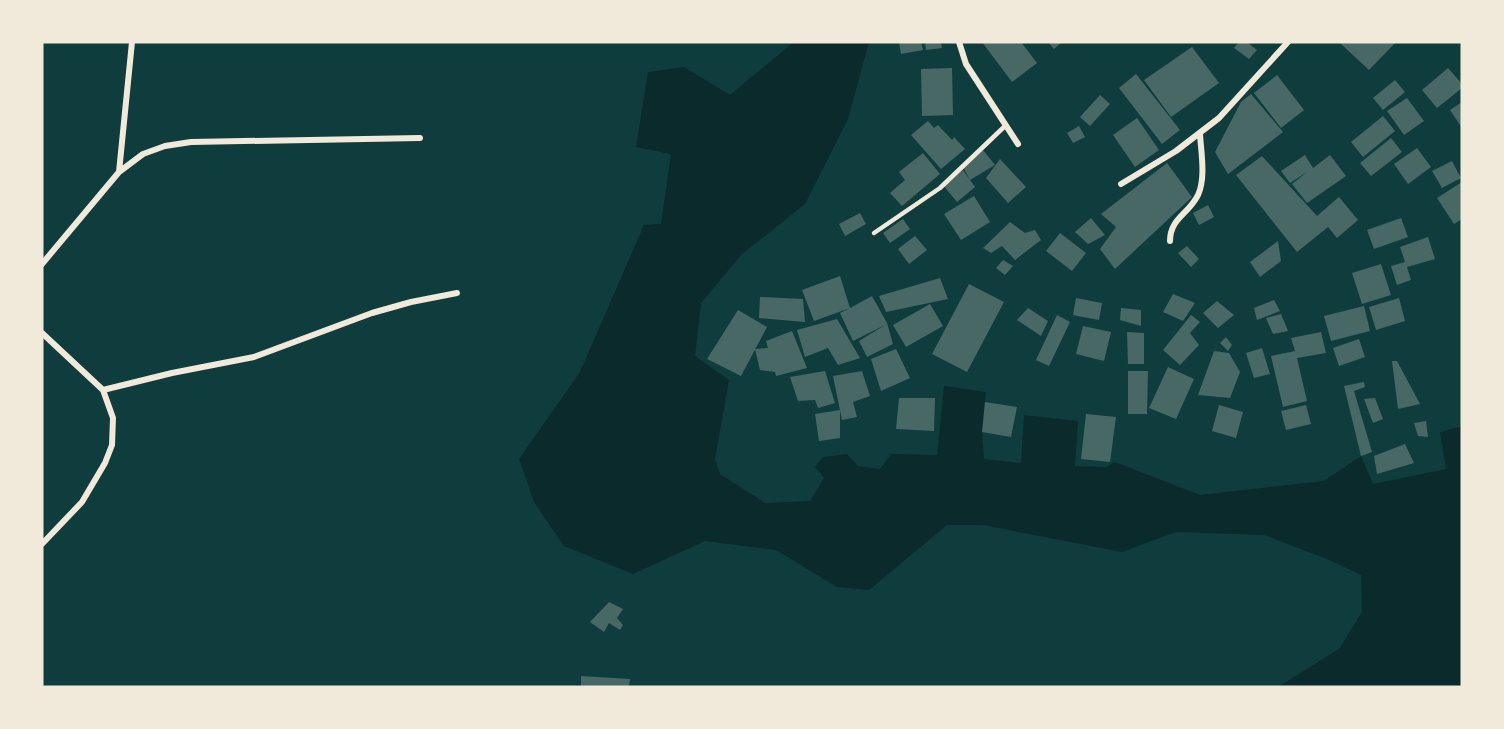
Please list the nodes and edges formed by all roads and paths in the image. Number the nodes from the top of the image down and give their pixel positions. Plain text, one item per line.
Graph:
1 (132, 42) edge
2 (959, 42) edge
3 (1288, 42) edge
4 (1005, 126) junction
5 (1200, 134) junction
6 (420, 138) dead end
7 (1018, 144) dead end
8 (120, 172) junction
9 (1121, 184) dead end
10 (874, 233) dead end
11 (1170, 241) dead end
12 (42, 264) edge
13 (457, 293) dead end
14 (42, 333) edge
15 (103, 390) junction
16 (42, 532) edge
17 (48, 537) junction
18 (42, 544) edge

1 - 8 street
2 - 4 street
3 - 5 street
4 - 7 street
4 - 10 lane
5 - 9 street
5 - 11 street
6 - 8 street
8 - 12 street
13 - 15 street
14 - 15 street
15 - 17 street
16 - 17 street
17 - 18 street

